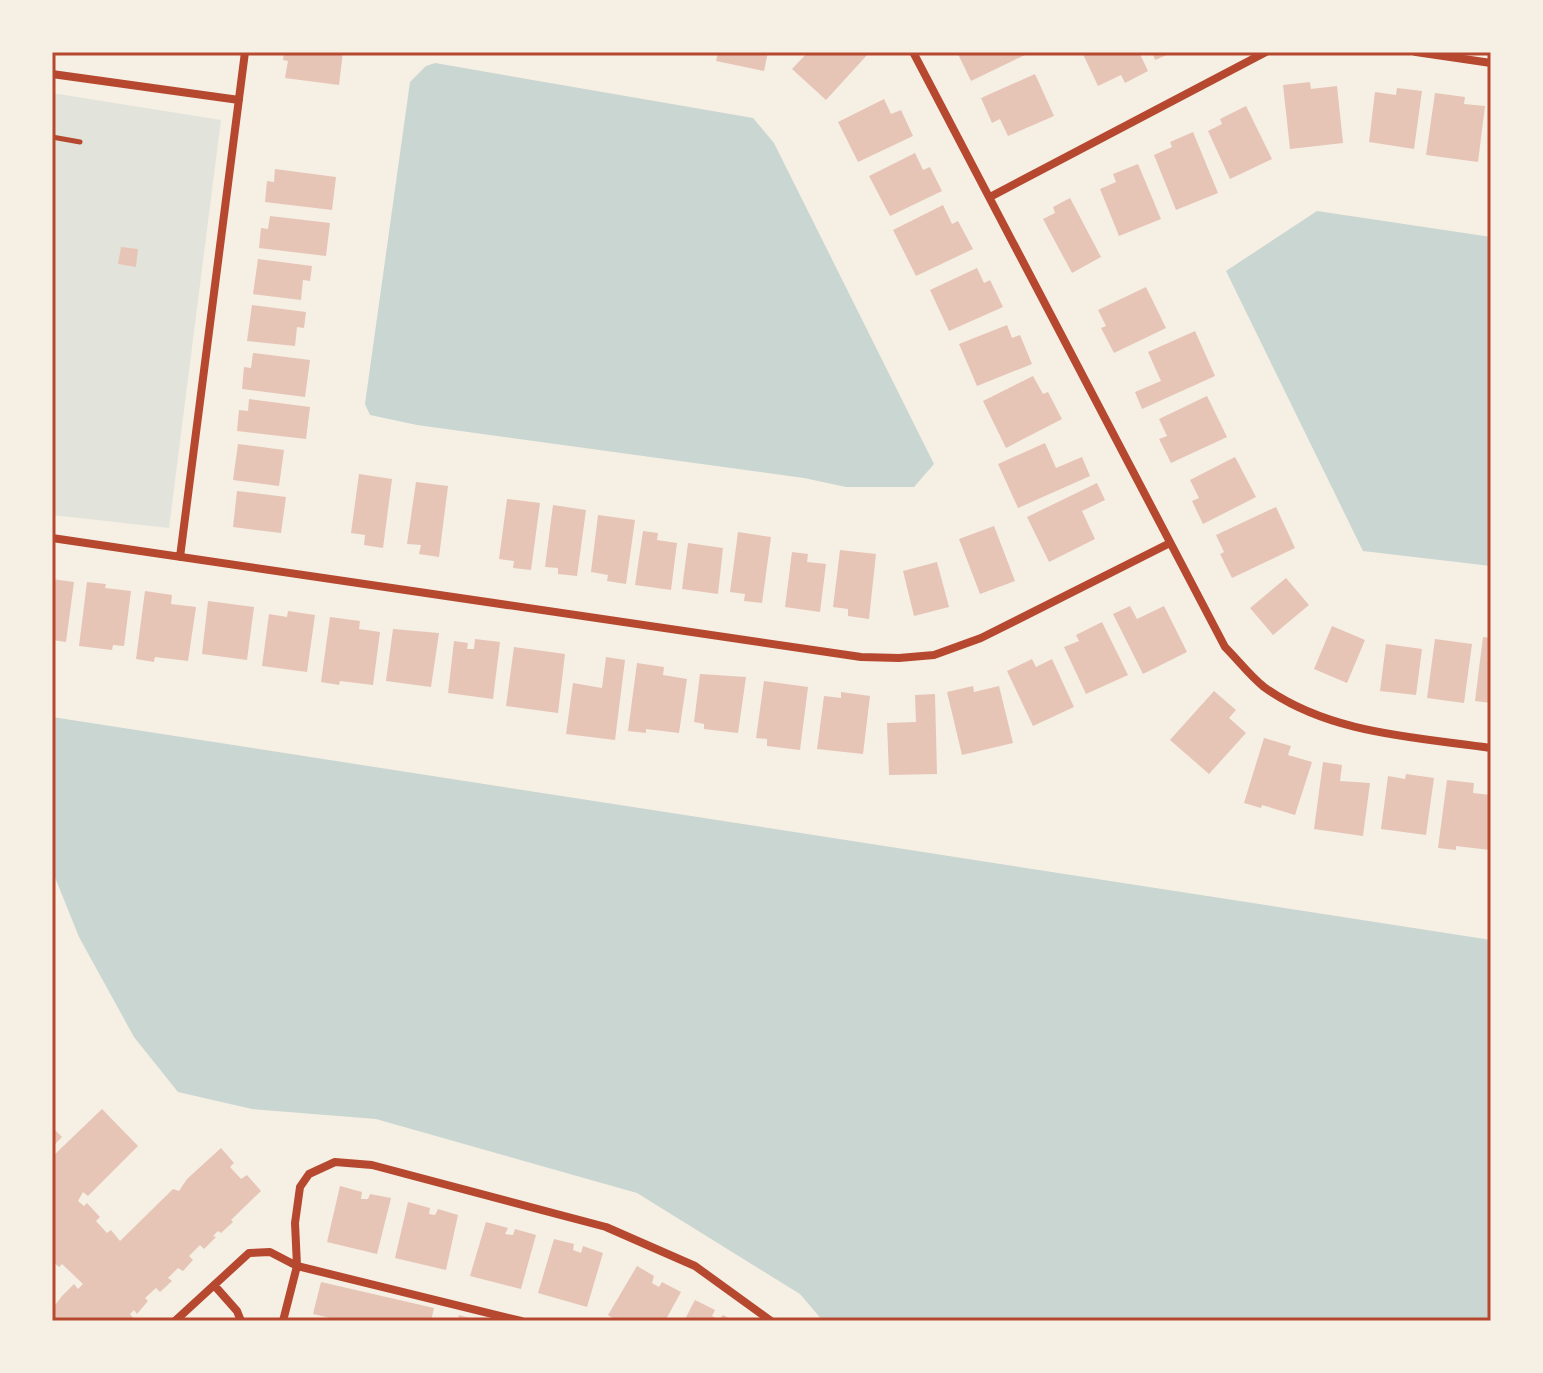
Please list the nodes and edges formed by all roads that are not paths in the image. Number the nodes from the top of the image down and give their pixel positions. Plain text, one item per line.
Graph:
1 (245, 52) edge
2 (913, 52) edge
3 (1266, 52) edge
4 (1416, 52) edge
5 (1491, 63) edge
6 (52, 74) edge
7 (239, 100) junction
8 (52, 137) edge
9 (80, 142) dead end
10 (990, 197) junction
11 (52, 538) edge
12 (1170, 543) junction
13 (180, 557) junction
14 (1491, 748) edge
15 (297, 1266) junction
16 (214, 1285) junction
17 (175, 1321) edge
18 (241, 1321) edge
19 (283, 1321) edge
20 (521, 1321) edge
21 (771, 1321) edge

1 - 7 street
2 - 10 street
3 - 10 street
4 - 5 street
6 - 7 street
7 - 13 street
8 - 9 lane
10 - 12 street
11 - 13 street
12 - 13 street
12 - 14 street
15 - 16 street
15 - 19 street
15 - 20 street
15 - 21 street
16 - 17 street
16 - 18 street

